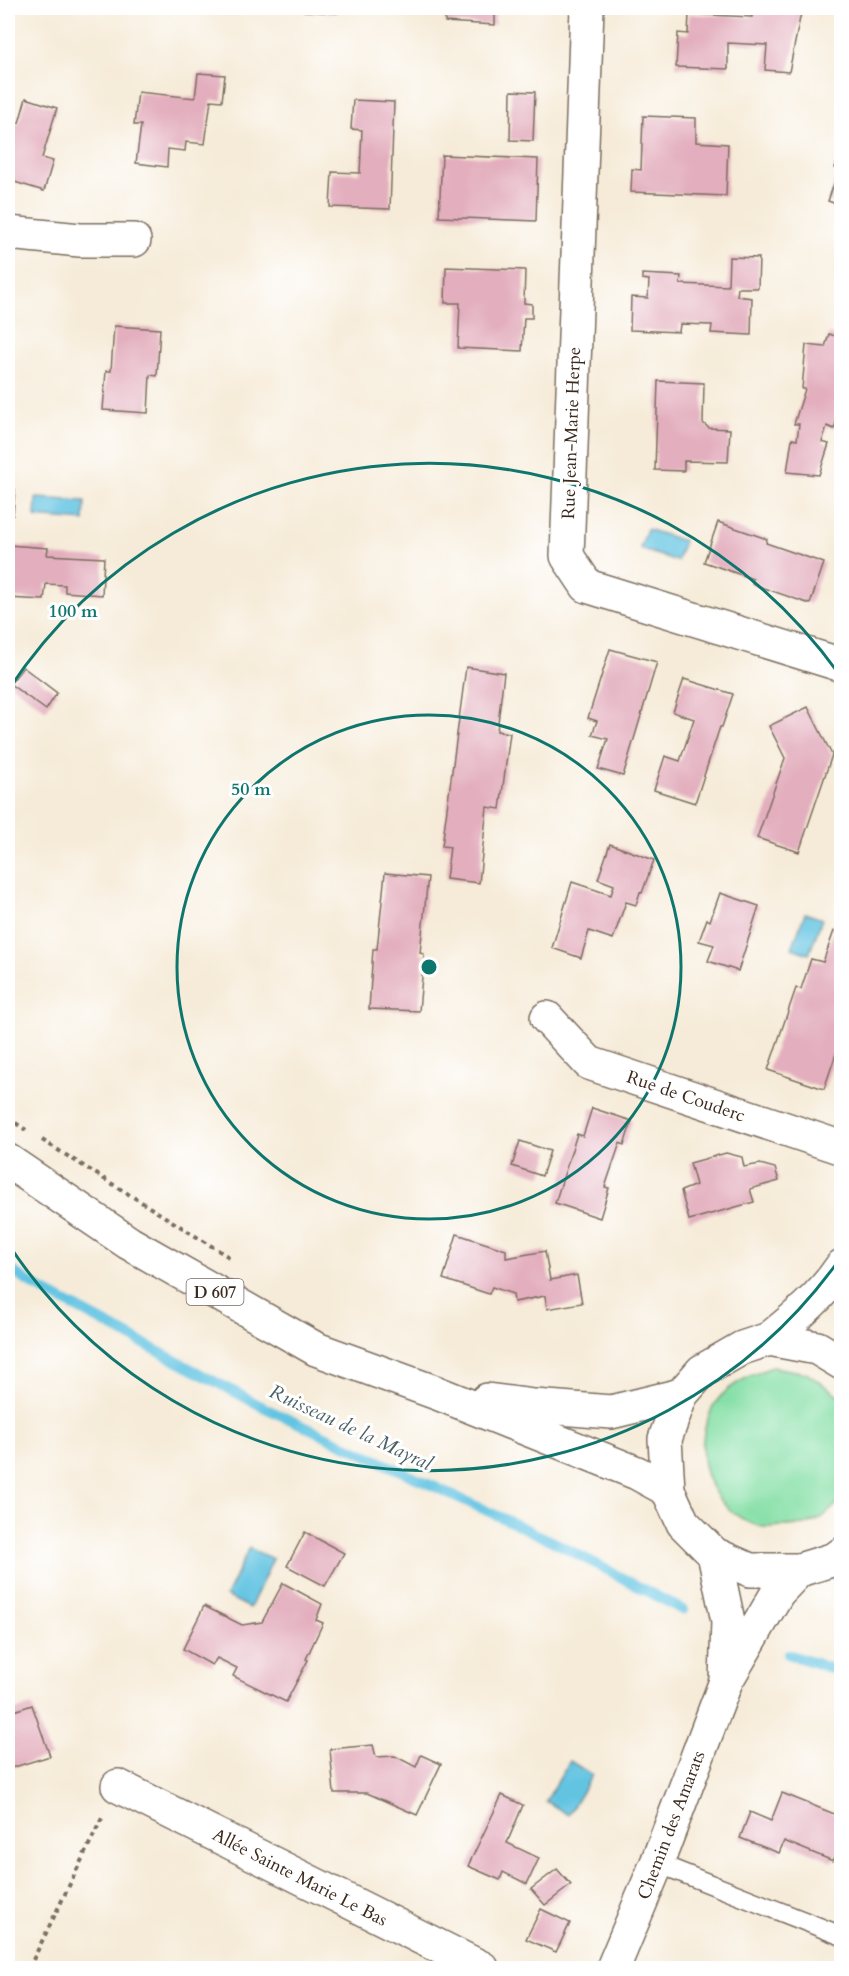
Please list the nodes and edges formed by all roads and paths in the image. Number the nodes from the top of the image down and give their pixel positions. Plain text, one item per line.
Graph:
1 (587, 8) edge
2 (8, 233) edge
3 (134, 240) dead end
4 (842, 665) edge
5 (547, 1018) dead end
6 (8, 1118) edge
7 (28, 1131) dead end
8 (38, 1137) dead end
9 (842, 1148) edge
10 (8, 1161) edge
11 (230, 1258) dead end
12 (842, 1266) edge
13 (769, 1339) junction
14 (842, 1363) edge
15 (437, 1393) junction
16 (681, 1395) junction
17 (668, 1490) junction
18 (714, 1554) junction
19 (839, 1557) edge
20 (800, 1570) junction
21 (726, 1681) junction
22 (118, 1786) joint
23 (657, 1863) junction
24 (842, 1936) edge
25 (28, 1968) edge
26 (482, 1968) edge
27 (614, 1968) edge

1 - 4 street, Rue Jean-Marie Herpe
2 - 3 street
5 - 9 street, Rue de Couderc
6 - 7 path
8 - 11 path
10 - 15 street, D 607
12 - 13 street
13 - 14 street
13 - 16 street
15 - 16 street, D 607
15 - 17 street, D 607
16 - 17 street
17 - 18 street
18 - 20 street
18 - 21 street, Chemin des Amarats
19 - 20 street
20 - 21 street, Chemin des Amarats
21 - 23 street, Chemin des Amarats
22 - 25 path
22 - 26 street, Allée Sainte Marie Le Bas
23 - 24 lane
23 - 27 street, Chemin des Amarats

